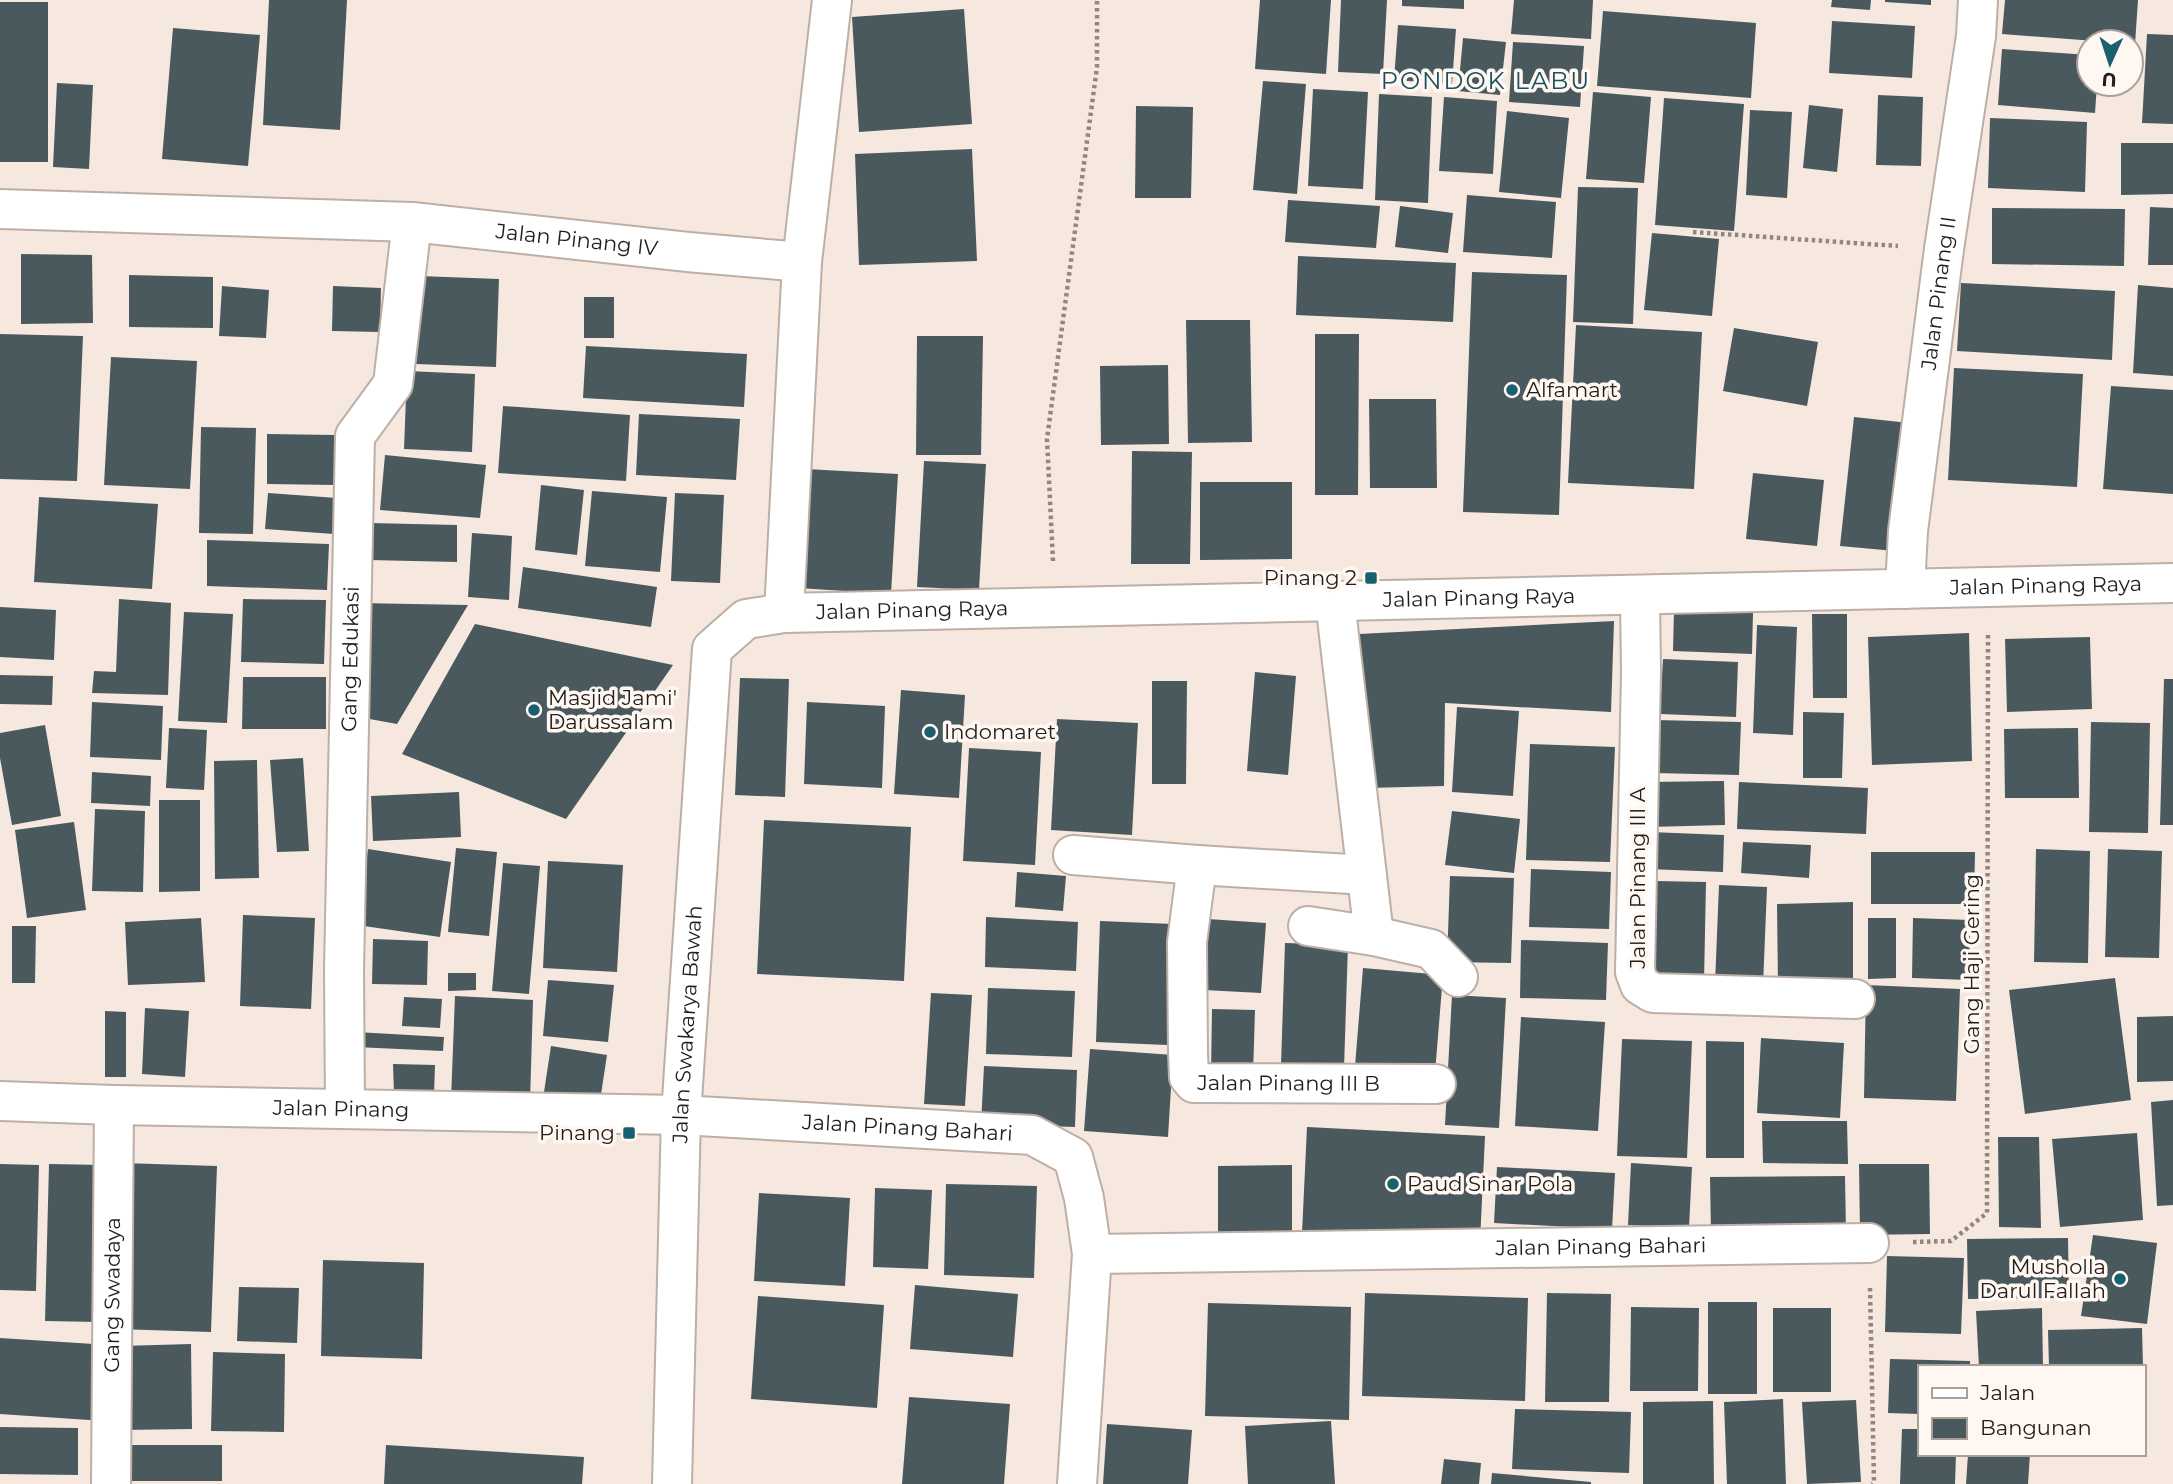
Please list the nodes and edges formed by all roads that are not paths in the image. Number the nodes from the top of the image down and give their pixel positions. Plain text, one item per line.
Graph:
1 (832, 0) edge
2 (1978, 0) edge
3 (0, 209) edge
4 (412, 222) junction
5 (802, 262) junction
6 (2173, 583) edge
7 (1905, 589) junction
8 (1640, 595) junction
9 (1335, 601) junction
10 (784, 613) junction
11 (1073, 855) dead end
12 (1198, 866) junction
13 (1367, 875) junction
14 (1307, 926) dead end
15 (1374, 936) junction
16 (1458, 977) dead end
17 (1855, 999) dead end
18 (1437, 1084) dead end
19 (0, 1101) edge
20 (114, 1105) junction
21 (345, 1109) junction
22 (681, 1115) junction
23 (1869, 1243) road end
24 (1092, 1254) junction
25 (111, 1484) edge
26 (672, 1484) edge
27 (1077, 1484) edge

1 - 5 street
2 - 7 street, Jalan Pinang II
3 - 4 street, Jalan Pinang IV
4 - 5 street, Jalan Pinang IV
4 - 21 street, Gang Edukasi
5 - 10 street
6 - 7 street, Jalan Pinang Raya
7 - 8 street, Jalan Pinang Raya
8 - 9 street, Jalan Pinang Raya
8 - 17 street, Jalan Pinang III A
9 - 10 street, Jalan Pinang Raya
9 - 13 street
10 - 22 street, Jalan Swakarya Bawah
11 - 12 street
12 - 13 street
12 - 18 street, Jalan Pinang III B
13 - 15 street
14 - 15 street
15 - 16 street
19 - 20 street, Jalan Pinang
20 - 21 street, Jalan Pinang
20 - 25 street, Gang Swadaya
21 - 22 street, Jalan Pinang
22 - 24 street, Jalan Pinang Bahari
22 - 26 street, Jalan Swakarya Bawah
23 - 24 street, Jalan Pinang Bahari
24 - 27 street, Jalan Pinang Bahari

